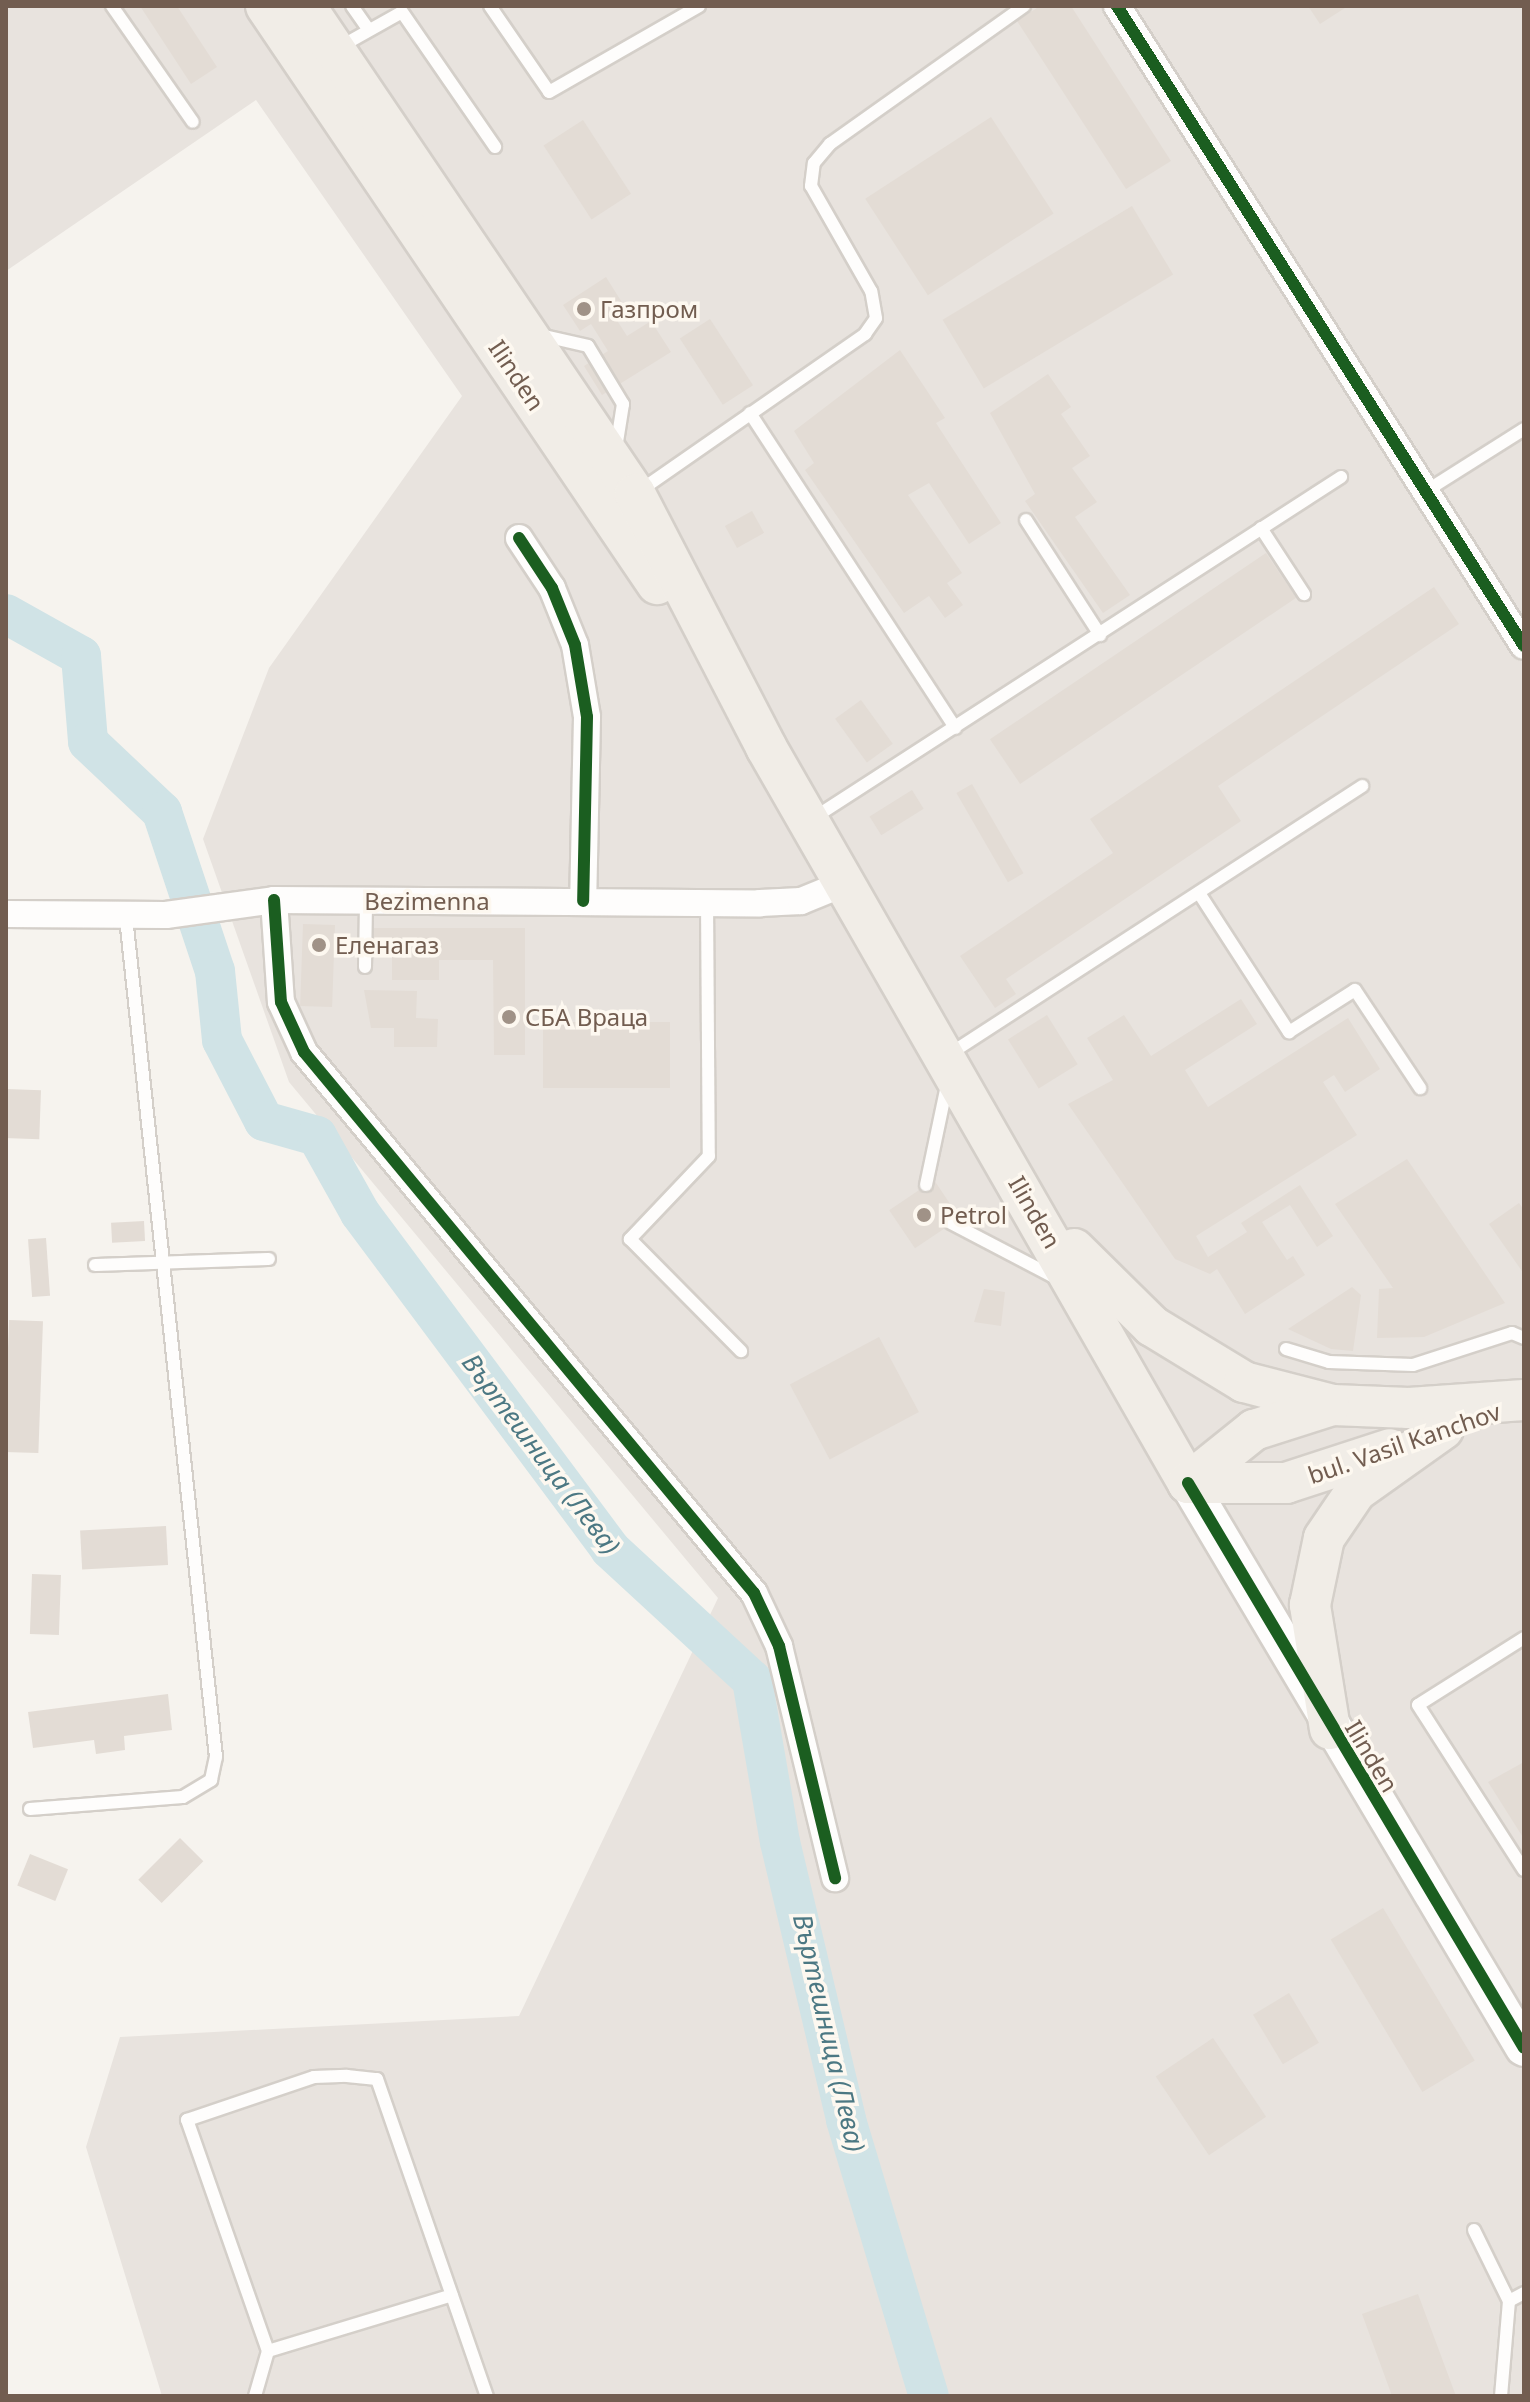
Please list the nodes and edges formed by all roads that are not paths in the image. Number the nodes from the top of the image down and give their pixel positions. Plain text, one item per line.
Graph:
1 (112, 6) edge
2 (266, 6) edge
3 (305, 6) edge
4 (352, 6) edge
5 (490, 6) edge
6 (699, 6) edge
7 (1024, 6) edge
8 (1117, 6) edge
9 (352, 40) junction
10 (193, 122) dead end
11 (495, 147) dead end
12 (750, 413) junction
13 (1524, 429) edge
14 (1341, 477) dead end
15 (624, 478) junction
16 (1426, 491) junction
17 (1026, 520) dead end
18 (1261, 528) junction
19 (519, 538) dead end
20 (1304, 594) dead end
21 (1100, 635) junction
22 (1524, 646) edge
23 (955, 728) junction
24 (766, 747) junction
25 (1362, 786) dead end
26 (809, 821) junction
27 (845, 883) junction
28 (1199, 893) junction
29 (274, 900) junction
30 (366, 901) junction
31 (583, 901) junction
32 (707, 901) junction
33 (6, 914) edge
34 (126, 917) junction
35 (365, 967) dead end
36 (948, 1062) junction
37 (1420, 1088) dead end
38 (926, 1185) dead end
39 (1030, 1203) junction
40 (951, 1223) dead end
41 (269, 1259) dead end
42 (162, 1264) junction
43 (95, 1265) dead end
44 (1081, 1291) junction
45 (1524, 1338) edge
46 (1286, 1349) dead end
47 (741, 1351) dead end
48 (1524, 1400) edge
49 (1333, 1405) junction
50 (1443, 1429) junction
51 (1188, 1483) junction
52 (1524, 1638) edge
53 (1330, 1729) junction
54 (30, 1809) dead end
55 (1524, 1870) edge
56 (835, 1878) dead end
57 (1524, 2048) edge
58 (1474, 2230) dead end
59 (1524, 2293) edge
60 (452, 2295) junction
61 (1509, 2301) junction
62 (268, 2351) junction
63 (255, 2396) edge
64 (487, 2396) edge
65 (1501, 2396) edge

1 - 10 lane
2 - 24 main road, Ilinden
3 - 9 main road, Ilinden
4 - 9 lane
5 - 6 lane
7 - 12 lane
8 - 16 street
9 - 11 lane
9 - 15 main road, Ilinden
12 - 15 lane
12 - 23 lane
13 - 16 lane
14 - 18 lane
15 - 24 main road, Ilinden
16 - 22 street
17 - 21 lane
18 - 20 lane
18 - 21 lane
19 - 31 street
21 - 23 lane
23 - 26 lane
24 - 26 main road, Ilinden
25 - 28 lane
26 - 27 main road, Ilinden
27 - 32 street, Bezimenna
27 - 36 main road, Ilinden
28 - 36 lane
28 - 37 lane
29 - 30 street, Bezimenna
29 - 34 street, Bezimenna
29 - 56 street
30 - 31 street, Bezimenna
30 - 35 lane
31 - 32 street, Bezimenna
32 - 47 lane
33 - 34 street, Bezimenna
34 - 42 lane
36 - 38 lane
36 - 39 main road, Ilinden
39 - 44 main road, Ilinden
39 - 49 main road, bul. Vasil Kanchov
40 - 44 lane
41 - 42 lane
42 - 43 lane
42 - 54 lane
44 - 51 main road, Ilinden
45 - 46 lane
48 - 49 main road, bul. Vasil Kanchov
48 - 50 main road, bul. Vasil Kanchov
49 - 51 main road
50 - 51 main road, bul. Vasil Kanchov
50 - 53 main road
51 - 53 street, Ilinden
52 - 55 lane
53 - 57 street, Ilinden
58 - 61 lane
59 - 61 lane
60 - 62 lane
60 - 62 lane
60 - 64 lane
61 - 65 lane
62 - 63 lane

